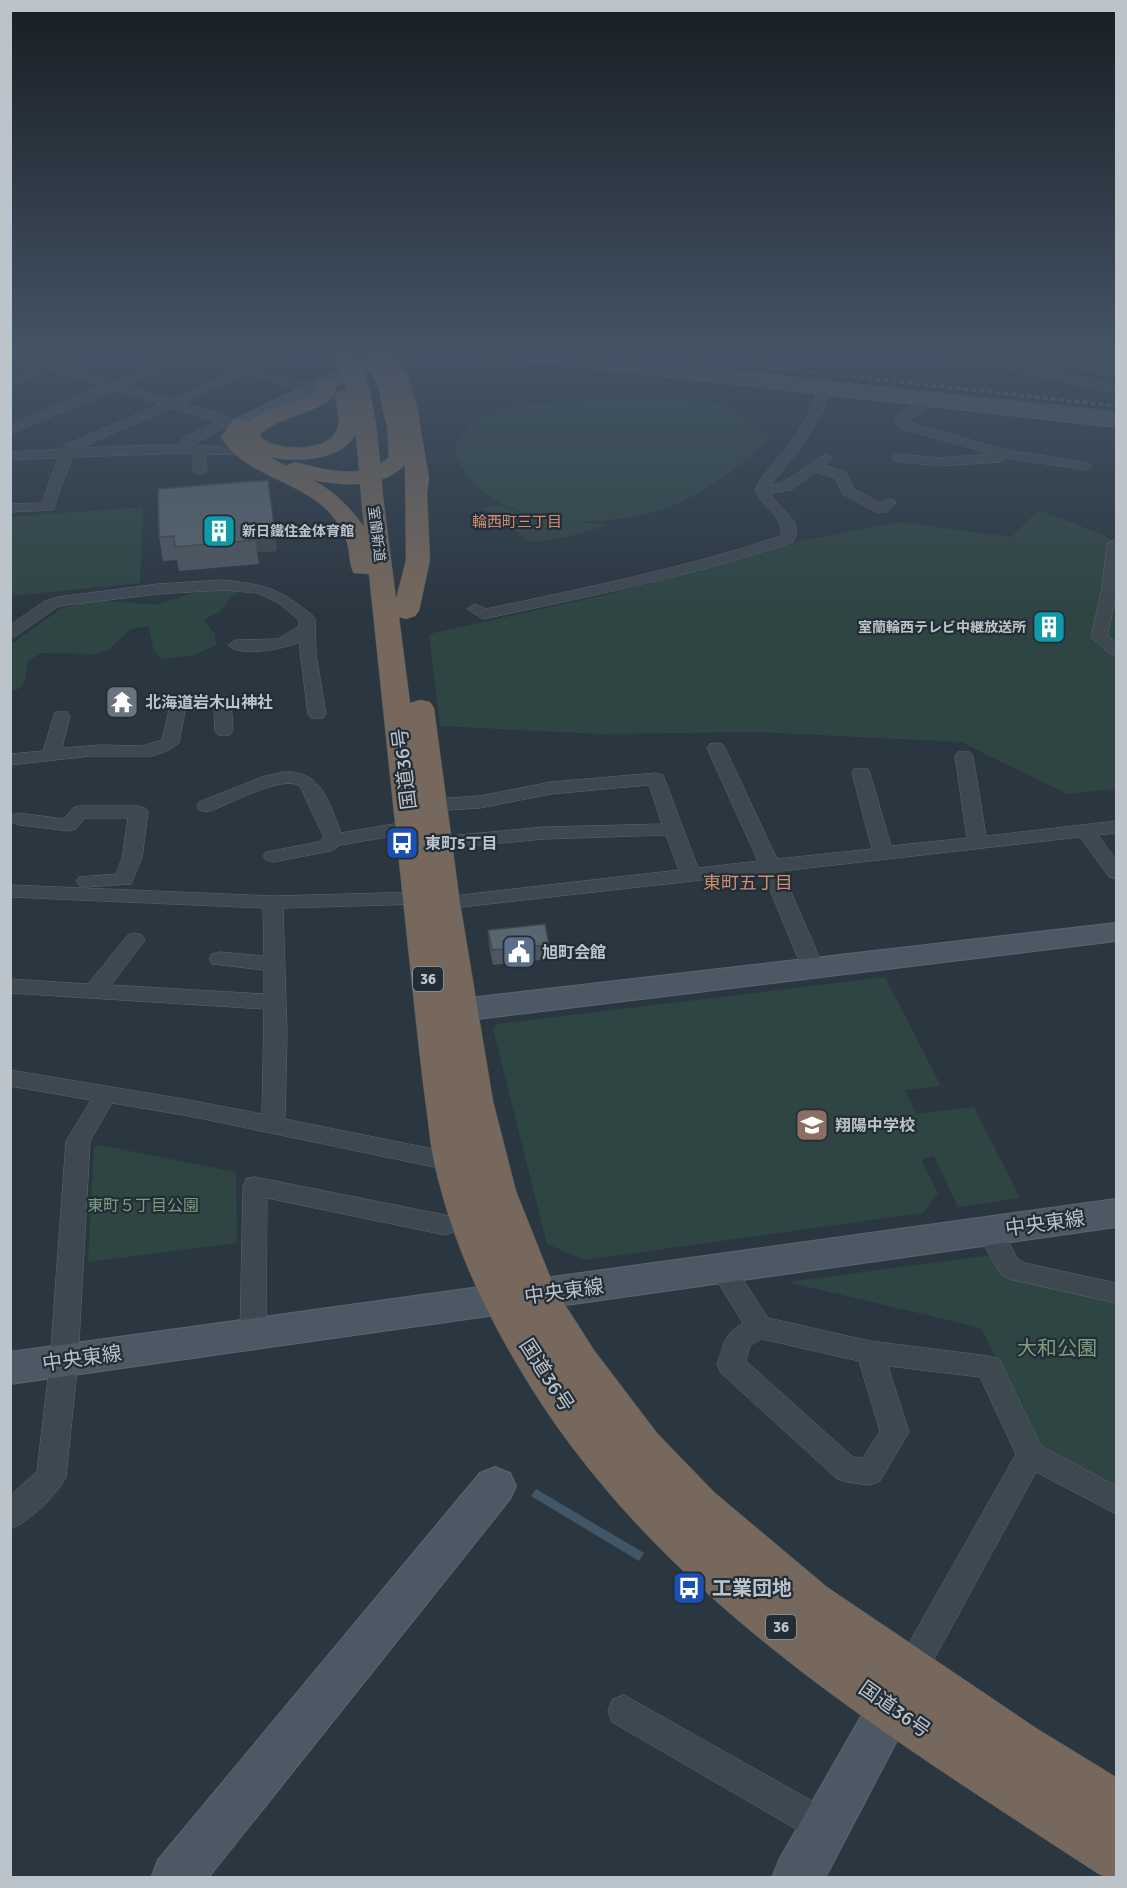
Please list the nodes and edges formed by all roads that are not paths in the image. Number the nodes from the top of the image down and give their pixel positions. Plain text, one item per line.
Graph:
1 (14, 439) edge
2 (91, 439) edge
3 (202, 439) edge
4 (232, 439) edge
5 (251, 439) edge
6 (340, 439) edge
7 (369, 439) edge
8 (379, 439) edge
9 (401, 439) edge
10 (408, 439) edge
11 (798, 439) edge
12 (957, 439) edge
13 (184, 448) junction
14 (198, 450) junction
15 (241, 452) junction
16 (66, 454) junction
17 (10, 456) edge
18 (1017, 456) junction
19 (899, 458) dead end
20 (262, 462) junction
21 (1085, 466) dead end
22 (200, 471) dead end
23 (762, 490) junction
24 (381, 496) junction
25 (889, 503) dead end
26 (10, 508) edge
27 (1114, 544) dead end
28 (474, 609) dead end
29 (406, 611) junction
30 (307, 628) junction
31 (10, 633) edge
32 (236, 645) dead end
33 (391, 649) junction
34 (1116, 650) edge
35 (317, 714) dead end
36 (61, 716) dead end
37 (224, 731) dead end
38 (717, 748) dead end
39 (51, 756) junction
40 (964, 756) dead end
41 (10, 760) edge
42 (861, 773) dead end
43 (206, 806) dead end
44 (19, 819) dead end
45 (427, 825) junction
46 (1116, 827) edge
47 (674, 829) junction
48 (1085, 830) junction
49 (334, 840) junction
50 (977, 842) junction
51 (883, 853) junction
52 (273, 856) dead end
53 (770, 866) junction
54 (1116, 873) edge
55 (690, 874) junction
56 (10, 891) edge
57 (33, 891) junction
58 (432, 900) junction
59 (273, 902) junction
60 (1116, 932) edge
61 (135, 940) dead end
62 (220, 959) dead end
63 (273, 964) junction
64 (813, 968) junction
65 (10, 986) edge
66 (95, 990) junction
67 (275, 1002) junction
68 (461, 1010) junction
69 (10, 1078) edge
70 (106, 1094) junction
71 (273, 1124) junction
72 (453, 1162) junction
73 (1116, 1213) edge
74 (445, 1225) dead end
75 (989, 1231) junction
76 (722, 1268) junction
77 (1116, 1293) edge
78 (519, 1298) junction
79 (759, 1327) junction
80 (253, 1334) junction
81 (870, 1352) junction
82 (64, 1360) junction
83 (10, 1368) edge
84 (1031, 1455) junction
85 (495, 1486) dead end
86 (1116, 1501) edge
87 (10, 1516) edge
88 (900, 1690) junction
89 (624, 1711) dead end
90 (1116, 1807) edge
91 (825, 1827) junction
92 (1116, 1854) edge
93 (176, 1878) edge
94 (797, 1878) edge

1 - 16 street
2 - 16 street
3 - 13 street
4 - 15 highway
5 - 6 highway
7 - 24 highway, 室蘭新道 / 36, bridge
8 - 24 highway, 室蘭新道 / 36
9 - 20 highway
10 - 29 highway
11 - 23 street
12 - 18 street
13 - 14 street
13 - 16 street
14 - 15 street
14 - 22 street
15 - 20 highway
16 - 17 street
16 - 26 street
18 - 19 street
18 - 21 street
20 - 33 highway
23 - 25 street
23 - 28 street
24 - 29 highway, 室蘭新道 / 36
24 - 33 highway, 室蘭新道 / 36
27 - 34 street
29 - 45 highway, 国道36号 / 36
30 - 31 street
30 - 32 street
30 - 35 street
33 - 45 highway, 国道36号 / 36
36 - 39 street
37 - 39 street
38 - 53 street
39 - 41 street
40 - 50 street
42 - 51 street
43 - 49 street
44 - 57 street
45 - 47 street
45 - 47 street
45 - 49 street
45 - 58 highway, 国道36号 / 36
46 - 48 street
47 - 55 street
48 - 50 street
48 - 54 street
49 - 52 street
50 - 51 street
51 - 53 street
53 - 55 street
53 - 64 street
55 - 58 street
56 - 57 street
57 - 59 street
58 - 59 street
58 - 68 highway, 国道36号 / 36
58 - 72 highway, 国道36号 / 36
59 - 63 street
60 - 64 street
61 - 66 street
62 - 63 street
63 - 67 street
64 - 68 street
65 - 66 street
66 - 67 street
67 - 71 street
68 - 78 highway, 国道36号 / 36
69 - 70 street
70 - 71 street
70 - 82 street
71 - 72 street
72 - 78 highway, 国道36号 / 36
73 - 75 street, 中央東線
74 - 80 street
75 - 76 street, 中央東線
75 - 77 street
76 - 78 street, 中央東線
76 - 79 street
78 - 80 street, 中央東線
78 - 88 highway, 国道36号 / 36
79 - 81 street
79 - 81 street
80 - 82 street, 中央東線
81 - 84 street
82 - 83 street, 中央東線
82 - 87 street
84 - 86 street
84 - 88 street
85 - 93 street
88 - 90 highway, 国道36号 / 36
88 - 91 street
88 - 92 highway, 国道36号 / 36
89 - 91 street
91 - 94 street

